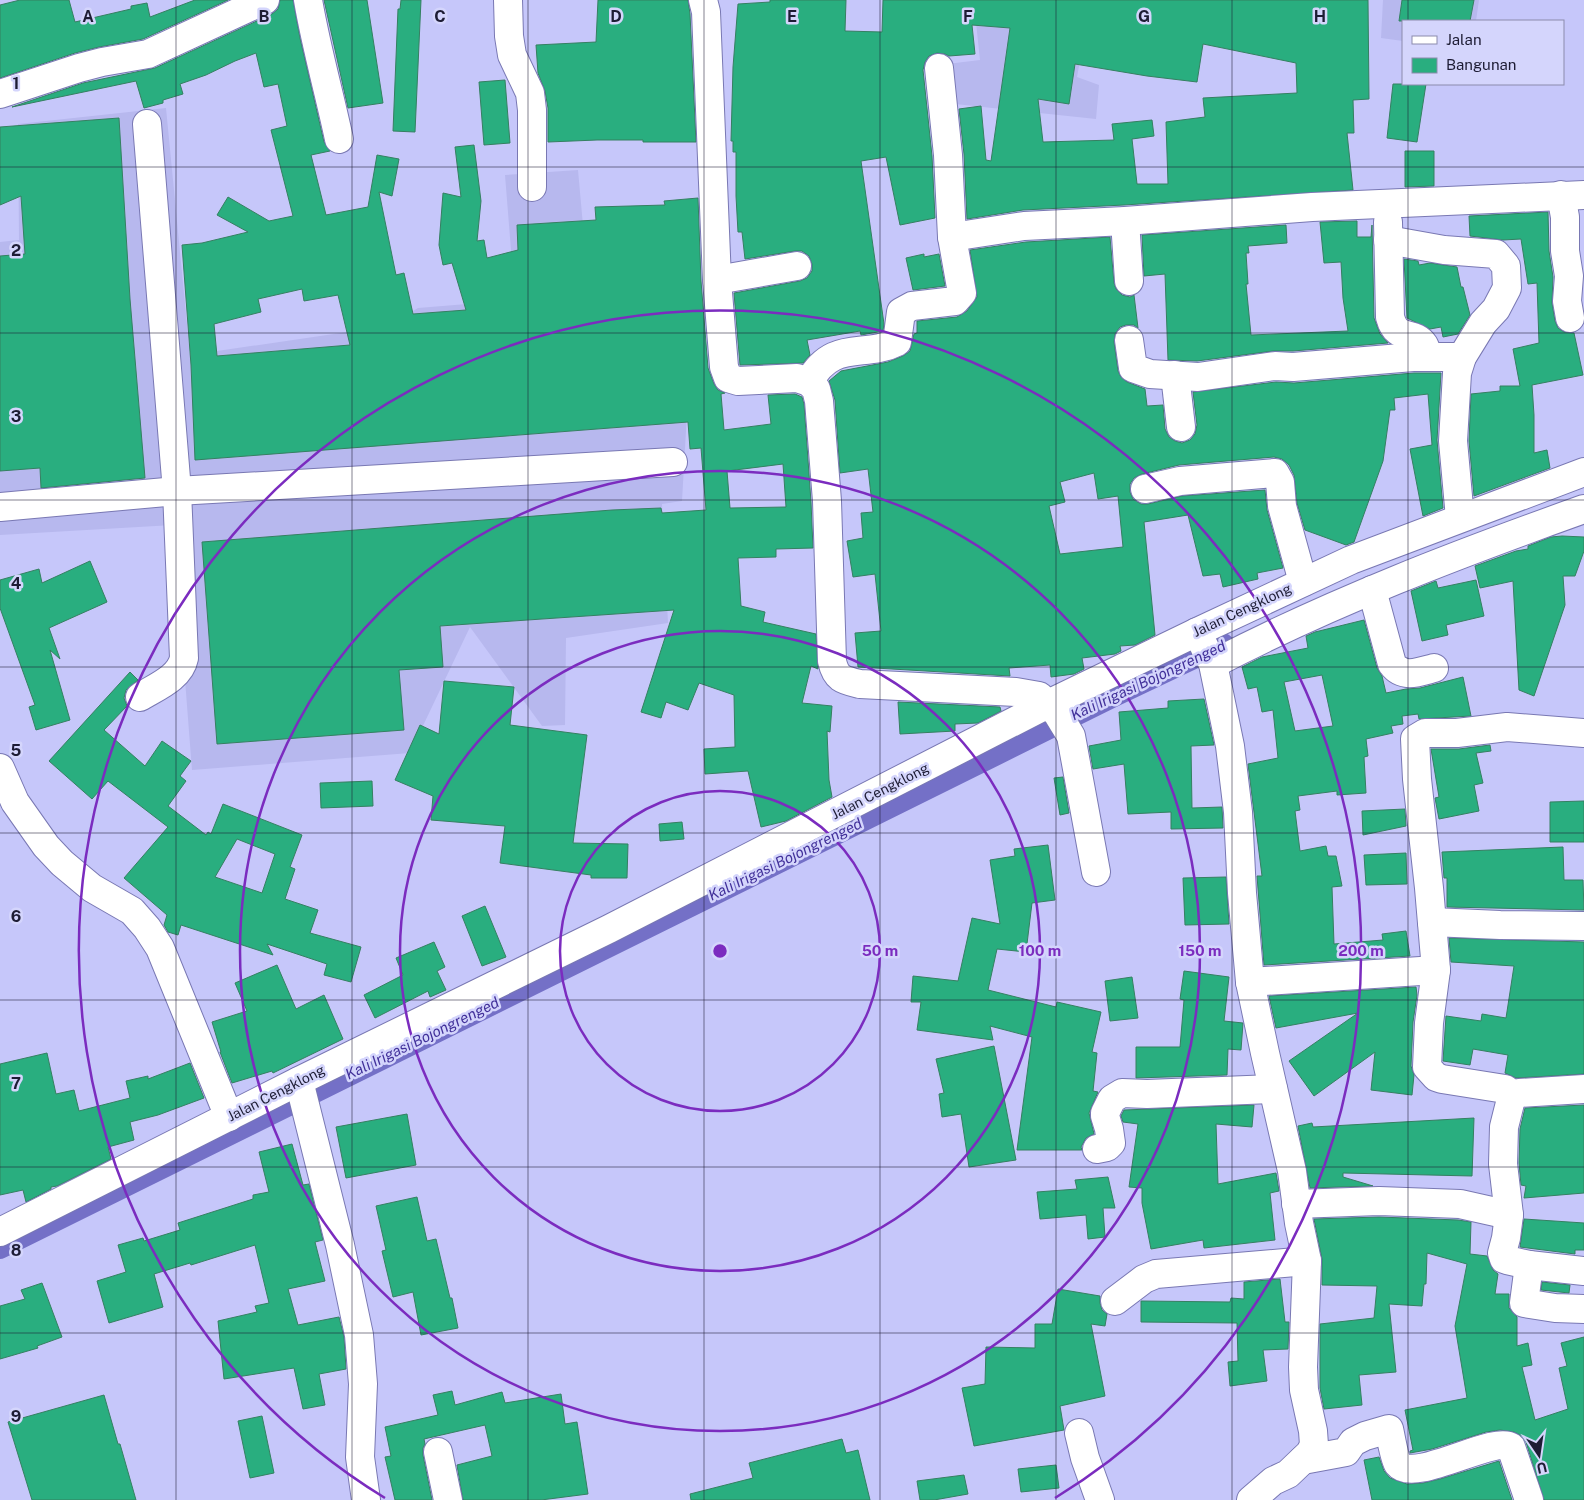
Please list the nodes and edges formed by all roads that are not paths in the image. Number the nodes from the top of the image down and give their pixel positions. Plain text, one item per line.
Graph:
1 (265, 0) edge
2 (308, 0) edge
3 (508, 0) edge
4 (703, 0) edge
5 (939, 68) dead end
6 (0, 94) edge
7 (147, 124) dead end
8 (338, 139) dead end
9 (532, 187) dead end
10 (1573, 195) edge
11 (1387, 203) junction
12 (1125, 222) junction
13 (952, 236) junction
14 (1388, 240) junction
15 (797, 266) dead end
16 (717, 280) junction
17 (1129, 281) dead end
18 (1570, 318) dead end
19 (1129, 340) dead end
20 (1428, 357) junction
21 (1462, 357) junction
22 (1175, 375) junction
23 (809, 382) junction
24 (1181, 427) dead end
25 (673, 462) dead end
26 (1584, 472) edge
27 (1145, 489) dead end
28 (177, 490) junction
29 (0, 507) edge
30 (1584, 509) edge
31 (1460, 518) junction
32 (1505, 521) junction
33 (1352, 562) junction
34 (1303, 582) junction
35 (1366, 591) junction
36 (1205, 648) junction
37 (1434, 668) dead end
38 (140, 697) dead end
39 (1053, 709) junction
40 (1584, 733) edge
41 (0, 768) edge
42 (1096, 872) dead end
43 (1432, 922) junction
44 (1584, 926) edge
45 (1436, 970) junction
46 (1250, 982) junction
47 (1273, 1089) junction
48 (1584, 1089) edge
49 (1512, 1095) junction
50 (303, 1098) junction
51 (229, 1117) junction
52 (1097, 1149) dead end
53 (1296, 1204) junction
54 (1509, 1215) junction
55 (0, 1232) edge
56 (1307, 1261) junction
57 (1529, 1265) junction
58 (1584, 1271) edge
59 (1115, 1301) dead end
60 (1584, 1308) edge
61 (1079, 1433) dead end
62 (438, 1452) dead end
63 (1302, 1460) junction
64 (366, 1500) edge
65 (448, 1500) edge
66 (1100, 1500) edge
67 (1250, 1500) edge
68 (1529, 1500) edge

1 - 6 street
2 - 8 street
3 - 9 street
4 - 16 street
5 - 13 street
7 - 28 street
10 - 11 street
10 - 18 street
11 - 12 street
11 - 14 street
12 - 13 street
12 - 17 street
13 - 23 street
14 - 20 street
14 - 21 street
15 - 16 street
16 - 23 street
19 - 22 street
20 - 21 street
20 - 22 street
21 - 31 street
22 - 24 street
23 - 39 street
25 - 28 street
26 - 32 street, Jalan Cengklong
27 - 34 street
28 - 29 street
28 - 38 street
30 - 32 street
31 - 32 street, Jalan Cengklong
31 - 33 street, Jalan Cengklong
32 - 35 street
33 - 34 street, Jalan Cengklong
33 - 35 street
34 - 36 street, Jalan Cengklong
35 - 36 street
35 - 37 street
36 - 39 street, Jalan Cengklong
36 - 46 street
39 - 42 street
39 - 50 street, Jalan Cengklong
40 - 43 street
41 - 51 street
43 - 44 street
43 - 45 street
45 - 46 street
45 - 49 street
46 - 47 street
47 - 52 street
47 - 53 street
48 - 49 street
49 - 54 street
50 - 51 street, Jalan Cengklong
50 - 64 street
51 - 55 street, Jalan Cengklong
53 - 54 street
53 - 56 street
54 - 57 street
56 - 59 street
56 - 63 street
57 - 58 street
57 - 60 street
61 - 66 street
62 - 65 street
63 - 67 street
63 - 68 street

